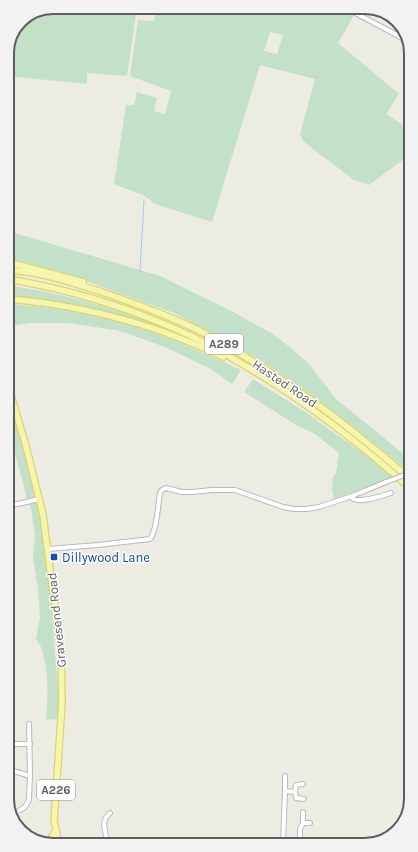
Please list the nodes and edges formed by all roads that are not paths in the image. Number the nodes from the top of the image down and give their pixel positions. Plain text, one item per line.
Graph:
1 (357, 14) edge
2 (400, 37) edge
3 (14, 264) edge
4 (14, 270) edge
5 (14, 279) edge
6 (14, 300) edge
7 (206, 334) junction
8 (249, 368) junction
9 (14, 406) edge
10 (404, 474) edge
11 (404, 475) edge
12 (404, 483) edge
13 (391, 493) dead end
14 (352, 496) junction
15 (39, 499) junction
16 (14, 504) edge
17 (48, 549) junction
18 (29, 724) dead end
19 (14, 744) edge
20 (30, 744) junction
21 (14, 771) edge
22 (30, 775) junction
23 (285, 776) dead end
24 (301, 783) dead end
25 (285, 791) junction
26 (295, 792) junction
27 (302, 800) dead end
28 (17, 812) edge
29 (303, 812) dead end
30 (110, 813) dead end
31 (101, 814) dead end
32 (106, 817) junction
33 (303, 823) junction
34 (310, 823) dead end
35 (56, 831) junction
36 (52, 838) edge
37 (58, 838) edge
38 (107, 838) edge
39 (283, 838) edge
40 (300, 838) edge

1 - 2 street
3 - 7 main road, A289
4 - 7 main road, Hasted Road / A289
5 - 8 main road, Hasted Road / A289
6 - 8 main road, A289
7 - 10 main road, Hasted Road / A289
8 - 12 main road, Hasted Road / A289
9 - 15 main road, Gravesend Road / A226
11 - 14 street, bridge
13 - 14 street
14 - 17 street
15 - 16 street
15 - 17 main road, Gravesend Road / A226
17 - 35 main road, Gravesend Road / A226
18 - 20 street
19 - 20 street
20 - 22 street
21 - 22 street
22 - 28 street
23 - 25 street
24 - 26 street
25 - 26 street
25 - 39 street
26 - 27 street
29 - 33 street
30 - 32 street
31 - 32 street
32 - 38 street
33 - 34 street
33 - 40 street
35 - 36 main road, Gravesend Road / A226
35 - 37 main road, Gravesend Road / A226

